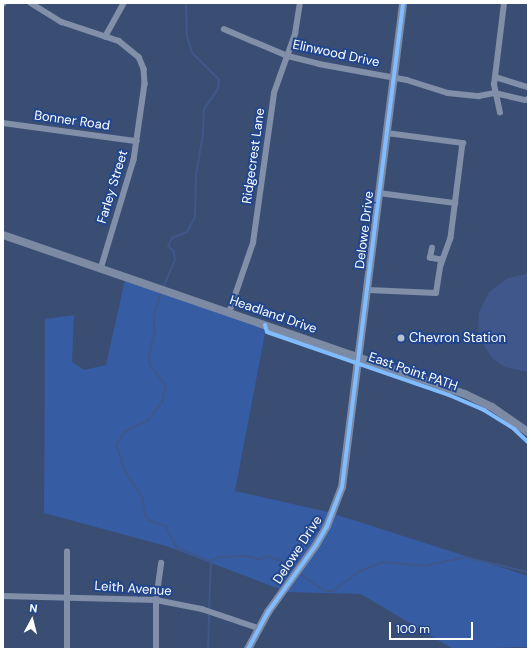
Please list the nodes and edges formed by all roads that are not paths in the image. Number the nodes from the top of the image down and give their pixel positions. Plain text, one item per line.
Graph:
1 (31, 3) edge
2 (124, 3) edge
3 (300, 3) edge
4 (403, 3) edge
5 (504, 3) edge
6 (224, 28) dead end
7 (105, 37) junction
8 (288, 56) junction
9 (394, 77) junction
10 (495, 77) junction
11 (528, 87) edge
12 (495, 93) junction
13 (528, 99) edge
14 (500, 113) dead end
15 (3, 123) edge
16 (387, 133) junction
17 (137, 141) junction
18 (380, 194) junction
19 (455, 203) junction
20 (3, 235) edge
21 (432, 248) dead end
22 (441, 264) junction
23 (101, 268) junction
24 (368, 290) junction
25 (229, 313) junction
26 (360, 357) junction
27 (528, 432) edge
28 (67, 552) dead end
29 (162, 562) dead end
30 (3, 596) edge
31 (67, 597) junction
32 (156, 600) junction
33 (258, 628) junction
34 (67, 649) edge
35 (156, 649) edge
36 (248, 649) edge

1 - 7 street, Farley Street
2 - 7 street
3 - 8 street, Ridgecrest Lane
4 - 9 street, Delowe Drive
5 - 10 street
6 - 8 street, Elinwood Drive
7 - 17 street, Farley Street
8 - 9 street, Elinwood Drive
8 - 25 street, Ridgecrest Lane
9 - 12 street, Elinwood Drive
9 - 16 street, Delowe Drive
10 - 11 street
10 - 12 street
12 - 13 street
12 - 14 street
15 - 17 street, Bonner Road
16 - 18 street, Delowe Drive
16 - 19 street
17 - 23 street, Farley Street
18 - 19 street
18 - 24 street, Delowe Drive
19 - 22 street
20 - 23 street, Headland Drive
21 - 22 street
22 - 24 street
23 - 25 street, Headland Drive
24 - 26 street, Delowe Drive
25 - 26 street, Headland Drive
26 - 27 street, Headland Drive
26 - 33 street, Delowe Drive
28 - 31 street
29 - 32 street
30 - 31 street, Leith Avenue
31 - 32 street, Leith Avenue
31 - 34 street
32 - 33 street, Leith Avenue
32 - 35 street
33 - 36 street, Delowe Drive

